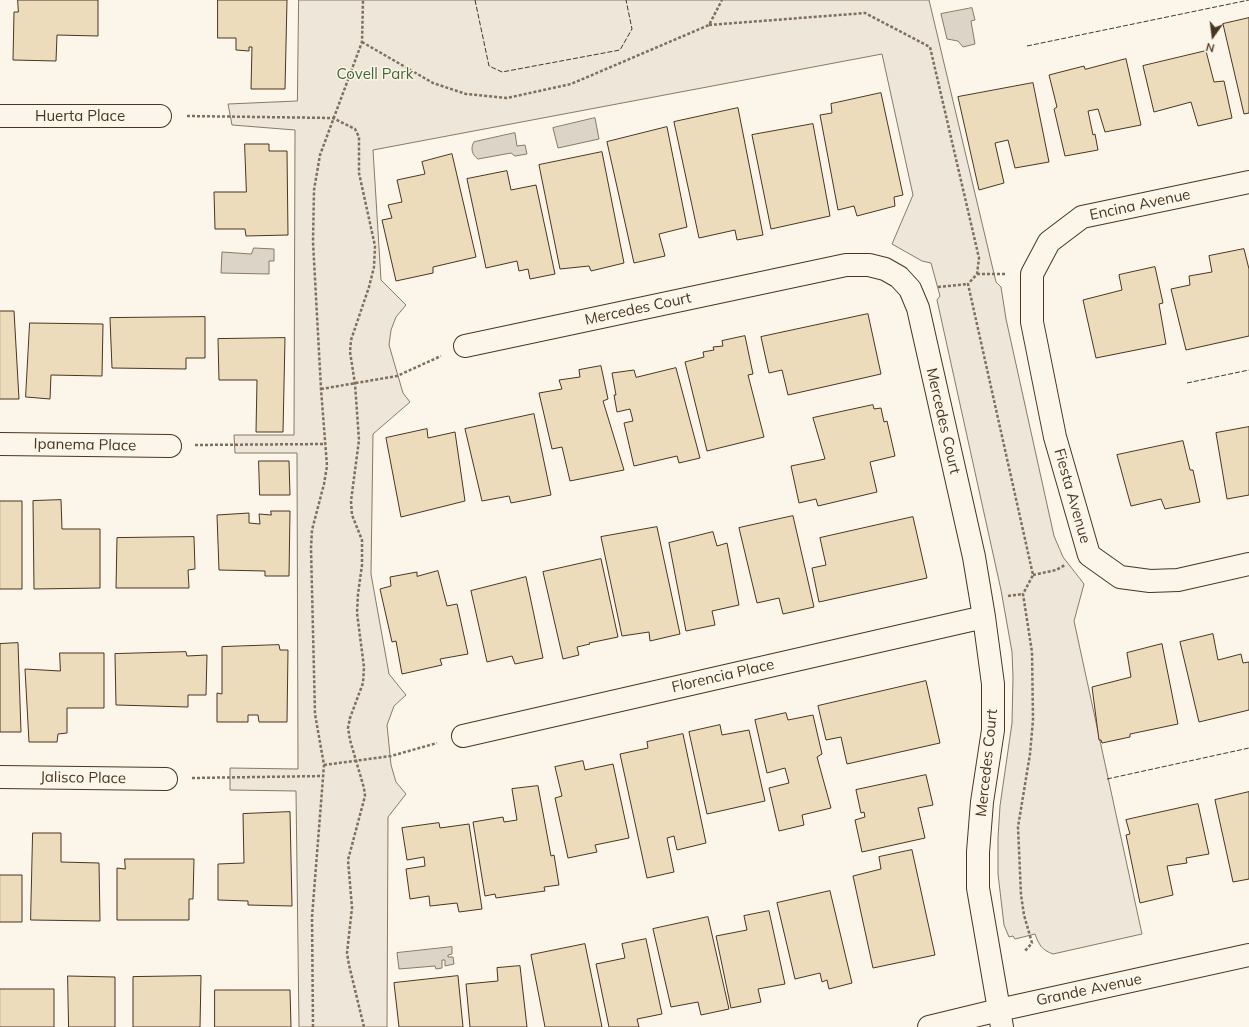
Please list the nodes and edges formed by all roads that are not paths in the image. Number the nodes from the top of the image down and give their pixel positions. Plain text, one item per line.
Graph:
1 (0, 116) edge
2 (160, 116) road end
3 (1249, 182) edge
4 (465, 346) road end
5 (1055, 437) joint
6 (0, 444) edge
7 (170, 446) road end
8 (1249, 564) edge
9 (984, 616) junction
10 (463, 736) road end
11 (0, 777) edge
12 (166, 779) road end
13 (1249, 955) edge
14 (1001, 1019) edge
15 (929, 1027) edge

1 - 2 street, Huerta Place
3 - 5 street, Encina Avenue
4 - 9 street, Mercedes Court
5 - 8 street, Fiesta Avenue
6 - 7 street, Ipanema Place
9 - 10 street, Florencia Place
9 - 14 street, Mercedes Court
11 - 12 street, Jalisco Place
13 - 14 street, Grande Avenue
14 - 15 street, Grande Avenue

